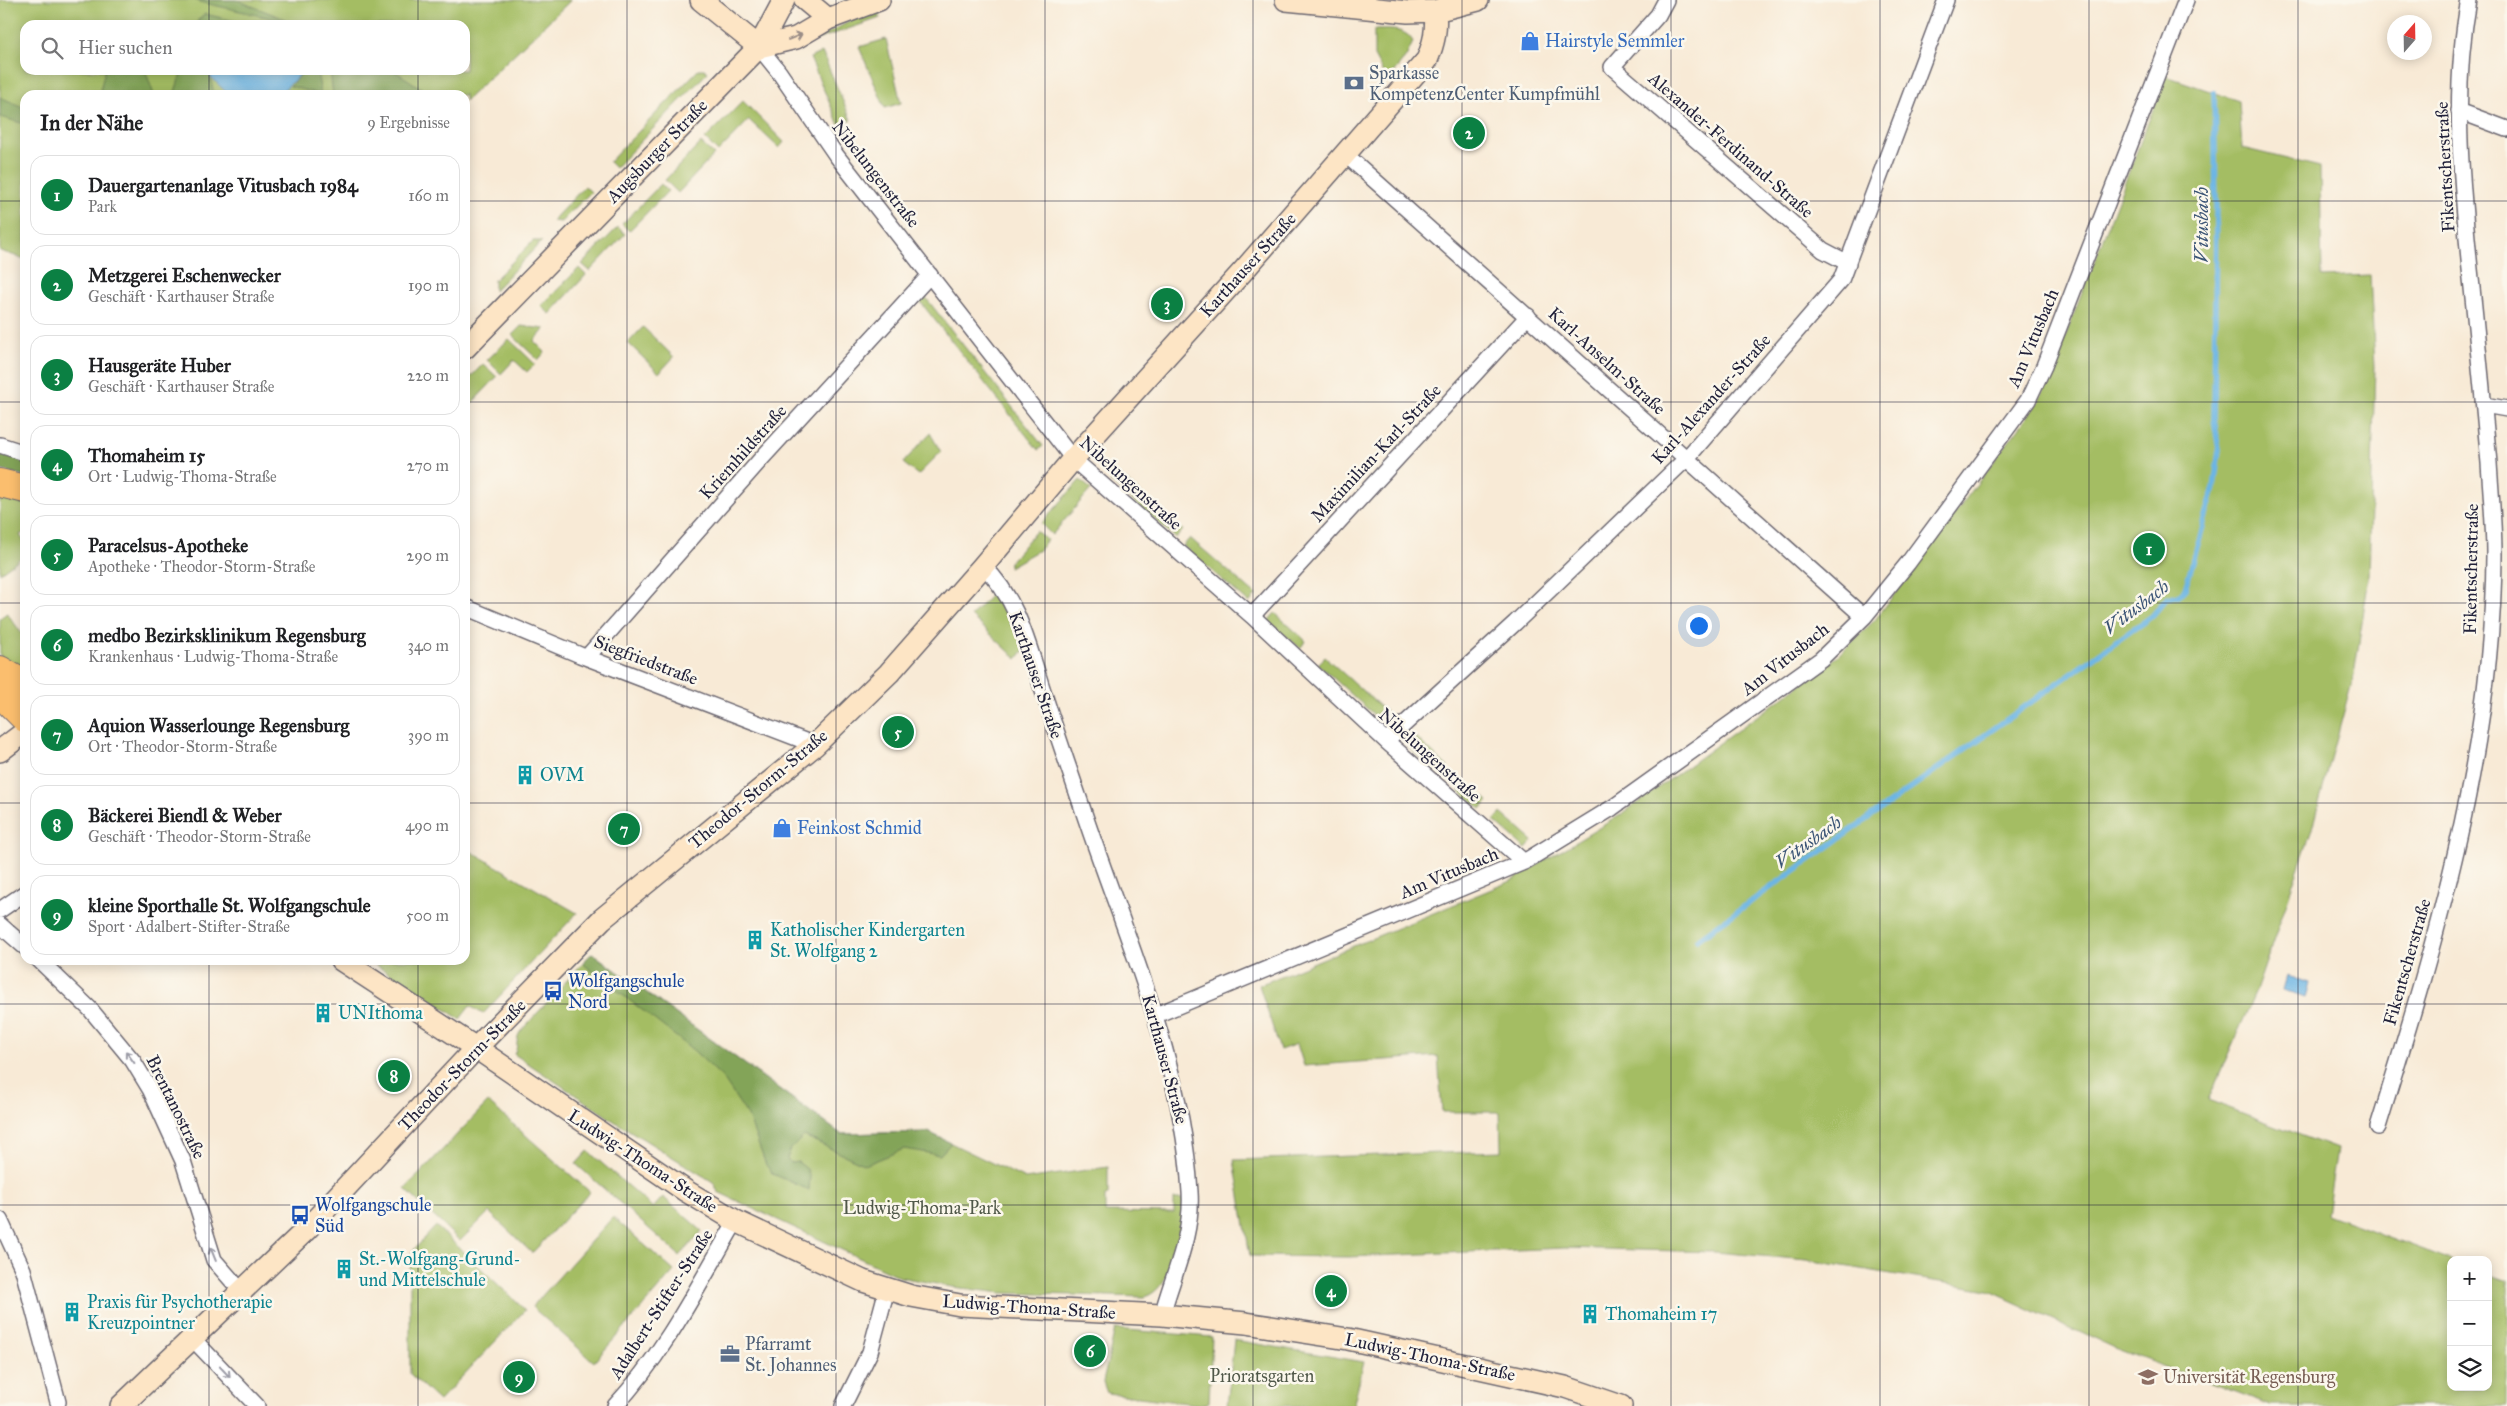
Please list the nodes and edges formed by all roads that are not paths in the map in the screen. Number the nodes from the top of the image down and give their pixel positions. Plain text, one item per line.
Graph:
1 (701, 0) edge
2 (784, 0) edge
3 (804, 0) edge
4 (879, 0) edge
5 (1286, 0) edge
6 (1478, 0) edge
7 (1666, 0) edge
8 (1946, 0) edge
9 (2186, 0) edge
10 (2469, 0) edge
11 (1435, 11) junction
12 (828, 19) junction
13 (759, 47) junction
14 (2459, 111) junction
15 (2507, 129) edge
16 (1345, 154) junction
17 (1848, 263) junction
18 (930, 275) junction
19 (1528, 316) junction
20 (470, 343) edge
21 (2484, 405) junction
22 (2507, 409) edge
23 (0, 445) edge
24 (20, 451) edge
25 (1073, 458) junction
26 (1687, 458) junction
27 (0, 483) edge
28 (20, 488) edge
29 (983, 566) junction
30 (470, 609) edge
31 (1252, 616) junction
32 (1864, 617) junction
33 (587, 657) junction
34 (0, 670) edge
35 (20, 682) edge
36 (0, 693) edge
37 (20, 713) edge
38 (20, 736) edge
39 (1386, 741) junction
40 (814, 745) junction
41 (0, 751) edge
42 (1524, 862) junction
43 (20, 896) edge
44 (0, 910) edge
45 (0, 925) edge
46 (20, 943) edge
47 (44, 965) edge
48 (349, 965) edge
49 (1156, 1016) junction
50 (476, 1048) junction
51 (2378, 1127) dead end
52 (0, 1220) edge
53 (736, 1221) junction
54 (887, 1289) junction
55 (242, 1292) junction
56 (1162, 1315) junction
57 (193, 1338) junction
58 (58, 1402) dead end
59 (121, 1406) edge
60 (257, 1406) edge
61 (615, 1406) edge
62 (843, 1406) edge
63 (1621, 1406) edge

1 - 13 street
2 - 13 street, Augsburger Straße
3 - 12 street
4 - 12 street
5 - 11 street
6 - 11 street
7 - 17 street, Alexander-Ferdinand-Straße
8 - 17 street, Karl-Alexander-Straße
9 - 32 street, Am Vitusbach
10 - 14 street, Fikentscherstraße
11 - 16 street, Karthauser Straße
13 -> 12 street
13 - 18 street, Nibelungenstraße
13 - 20 street, Augsburger Straße
14 - 15 street
14 - 21 street, Fikentscherstraße
16 - 19 street, Karl-Anselm-Straße
16 - 25 street, Karthauser Straße
17 - 26 street, Karl-Alexander-Straße
18 - 25 street, Nibelungenstraße
18 - 33 street, Kriemhildstraße
19 - 26 street, Karl-Anselm-Straße
19 - 31 street, Maximilian-Karl-Straße
21 - 22 street
21 - 51 street, Fikentscherstraße
23 - 24 street
25 - 29 street, Karthauser Straße
25 - 31 street, Nibelungenstraße
26 - 32 street, Karl-Anselm-Straße
26 - 39 street, Karl-Alexander-Straße
27 - 28 highway
29 - 40 street, Theodor-Storm-Straße
29 - 49 street, Karthauser Straße
30 - 33 street, Siegfriedstraße
31 - 39 street, Nibelungenstraße
32 - 42 street, Am Vitusbach
33 - 40 street, Siegfriedstraße
34 - 35 highway
36 - 37 highway
38 - 41 street
39 - 42 street, Nibelungenstraße
40 - 50 street, Theodor-Storm-Straße
42 - 49 street, Am Vitusbach
43 - 44 street
45 - 46 street
55 -> 47 street, Brentanostraße
48 - 50 street, Ludwig-Thoma-Straße
49 - 56 street, Karthauser Straße
50 - 53 street, Ludwig-Thoma-Straße
50 - 55 street, Theodor-Storm-Straße
52 - 58 street
53 - 54 street, Ludwig-Thoma-Straße
53 - 61 street, Adalbert-Stifter-Straße
54 - 56 street, Ludwig-Thoma-Straße
54 - 62 street
55 - 57 street, Theodor-Storm-Straße
56 - 63 street, Ludwig-Thoma-Straße
57 - 59 street, Theodor-Storm-Straße
57 -> 60 street

